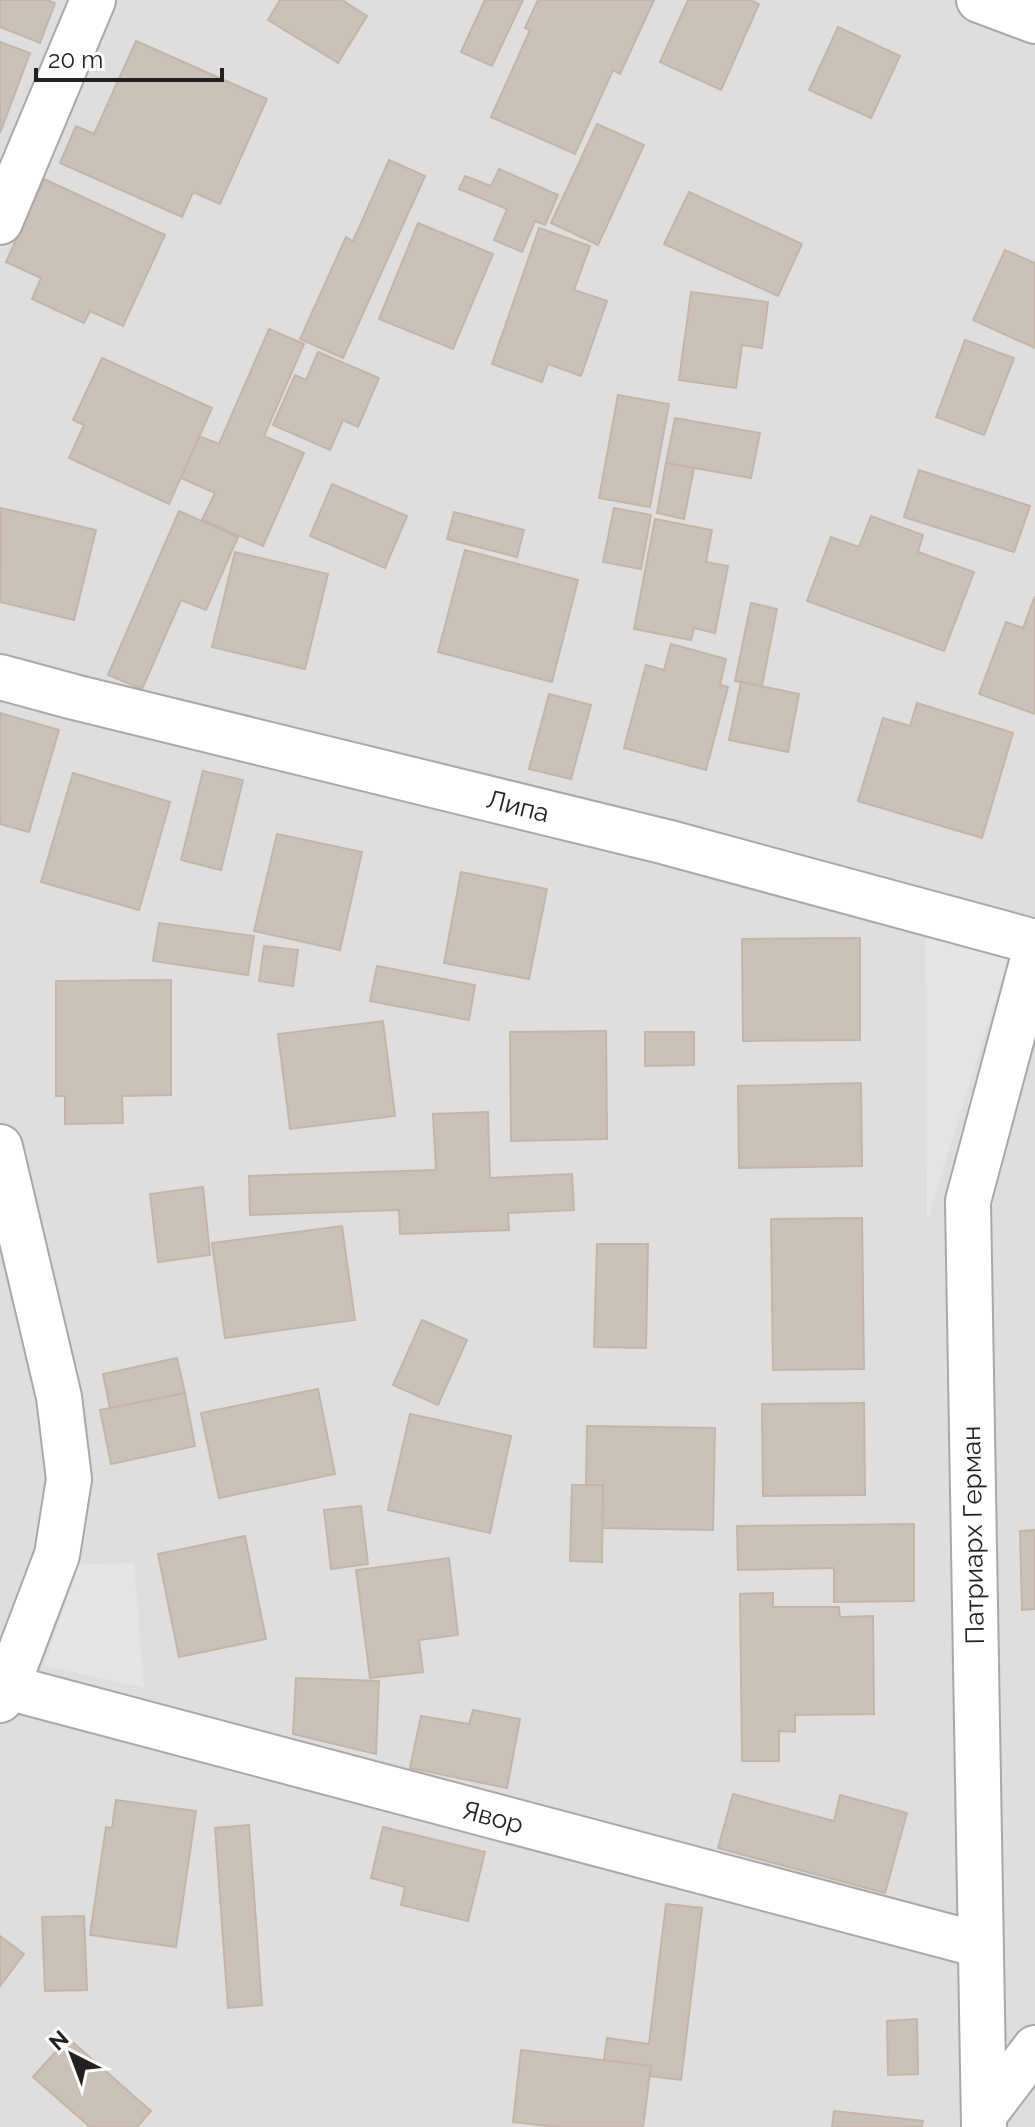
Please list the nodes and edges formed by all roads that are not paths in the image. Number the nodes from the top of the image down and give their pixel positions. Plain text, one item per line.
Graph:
1 (93, 0) edge
2 (979, 0) edge
3 (1035, 21) edge
4 (0, 222) edge
5 (0, 677) edge
6 (1035, 942) edge
7 (1035, 951) edge
8 (0, 1147) edge
9 (4, 1694) edge
10 (980, 1945) junction
11 (1035, 2048) edge
12 (986, 2123) edge

1 - 4 street
2 - 3 street
5 - 6 street, Липа
7 - 10 street, Патриарх Герман
8 - 9 street
9 - 10 street, Явор
10 - 12 street, Патриарх Герман
11 - 12 street

